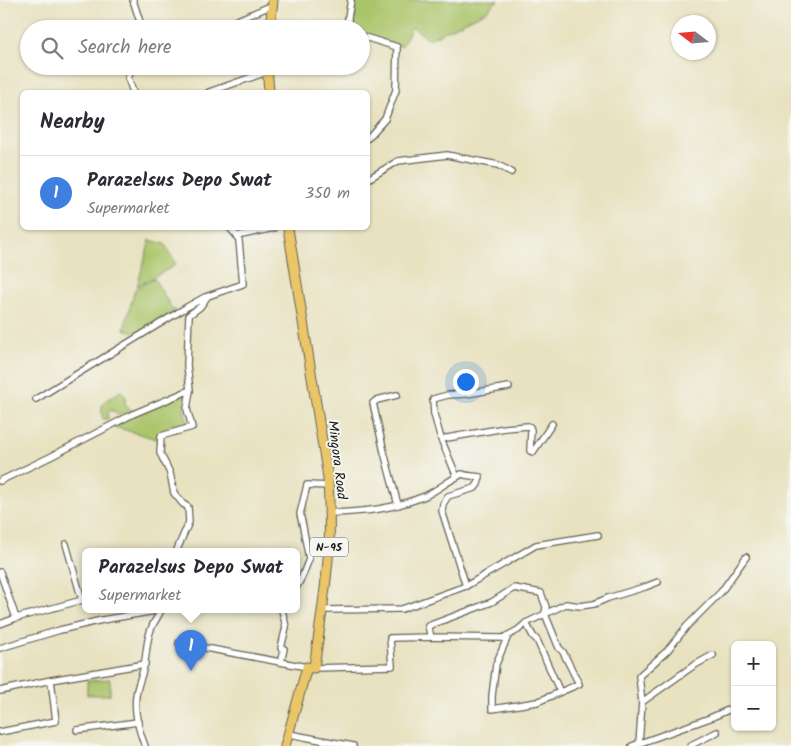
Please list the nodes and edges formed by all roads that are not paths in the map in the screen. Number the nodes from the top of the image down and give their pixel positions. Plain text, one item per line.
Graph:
1 (133, 0) edge
2 (351, 0) edge
3 (273, 2) edge
4 (139, 20) edge
5 (235, 20) edge
6 (271, 20) edge
7 (348, 20) edge
8 (370, 39) edge
9 (129, 75) edge
10 (252, 75) edge
11 (268, 75) edge
12 (133, 90) edge
13 (214, 90) edge
14 (269, 90) edge
15 (370, 136) edge
16 (511, 172) dead end
17 (370, 178) edge
18 (232, 230) edge
19 (265, 230) edge
20 (288, 230) edge
21 (237, 236) junction
22 (208, 296) junction
23 (509, 387) dead end
24 (190, 390) junction
25 (397, 395) dead end
26 (36, 399) dead end
27 (552, 424) dead end
28 (441, 439) junction
29 (456, 477) junction
30 (0, 481) edge
31 (329, 486) junction
32 (398, 505) junction
33 (330, 513) junction
34 (598, 534) dead end
35 (66, 544) dead end
36 (178, 548) edge
37 (746, 557) dead end
38 (0, 572) edge
39 (300, 581) edge
40 (658, 582) dead end
41 (466, 586) junction
42 (82, 594) edge
43 (82, 601) edge
44 (323, 610) junction
45 (143, 613) edge
46 (159, 613) edge
47 (283, 613) edge
48 (545, 614) junction
49 (16, 618) junction
50 (526, 623) junction
51 (0, 624) edge
52 (508, 636) junction
53 (431, 637) junction
54 (179, 642) dead end
55 (0, 648) edge
56 (713, 655) dead end
57 (281, 662) junction
58 (145, 664) junction
59 (310, 667) junction
60 (51, 680) junction
61 (0, 691) edge
62 (560, 692) junction
63 (642, 702) junction
64 (731, 709) edge
65 (138, 722) junction
66 (76, 730) dead end
67 (0, 732) edge
68 (717, 732) dead end
69 (289, 734) junction
70 (639, 744) junction
71 (146, 746) edge
72 (285, 746) edge
73 (354, 746) edge
74 (632, 746) edge
75 (692, 746) edge

1 - 4 street
2 - 7 street
3 - 5 street
3 - 6 main road
8 - 15 street
9 - 12 street
10 - 13 street
11 - 14 main road
16 - 17 street
18 - 21 street
19 - 21 street
20 - 31 main road, Mingora Road / N-95
21 - 22 street
22 - 24 street
22 - 26 street
23 - 28 street
24 - 30 street
24 - 36 street
25 - 32 street
27 - 28 street
28 - 29 street
29 - 32 street
29 - 41 street
31 - 33 main road, Mingora Road / N-95
31 - 39 street
32 - 33 street
33 - 44 main road, Mingora Road / N-95
34 - 41 street
35 - 42 street
37 - 63 street
38 - 49 street
40 - 48 street
41 - 44 street
43 - 49 street
44 - 59 main road, Mingora Road / N-95
45 - 55 street
46 - 58 street
47 - 57 street
48 - 50 street
48 - 53 street
48 - 62 street
49 - 51 street
50 - 52 street
50 - 62 street
52 - 53 street
52 - 62 street
53 - 59 street
54 - 57 street
56 - 63 street
57 - 59 street
58 - 60 street
58 - 65 street
59 - 69 main road, Mingora Road / N-95
60 - 61 street
60 - 67 street
63 - 70 street
64 - 70 street
65 - 66 street
65 - 71 street
68 - 75 street
69 - 72 main road, Mingora Road / N-95
69 - 73 street
70 - 74 street

